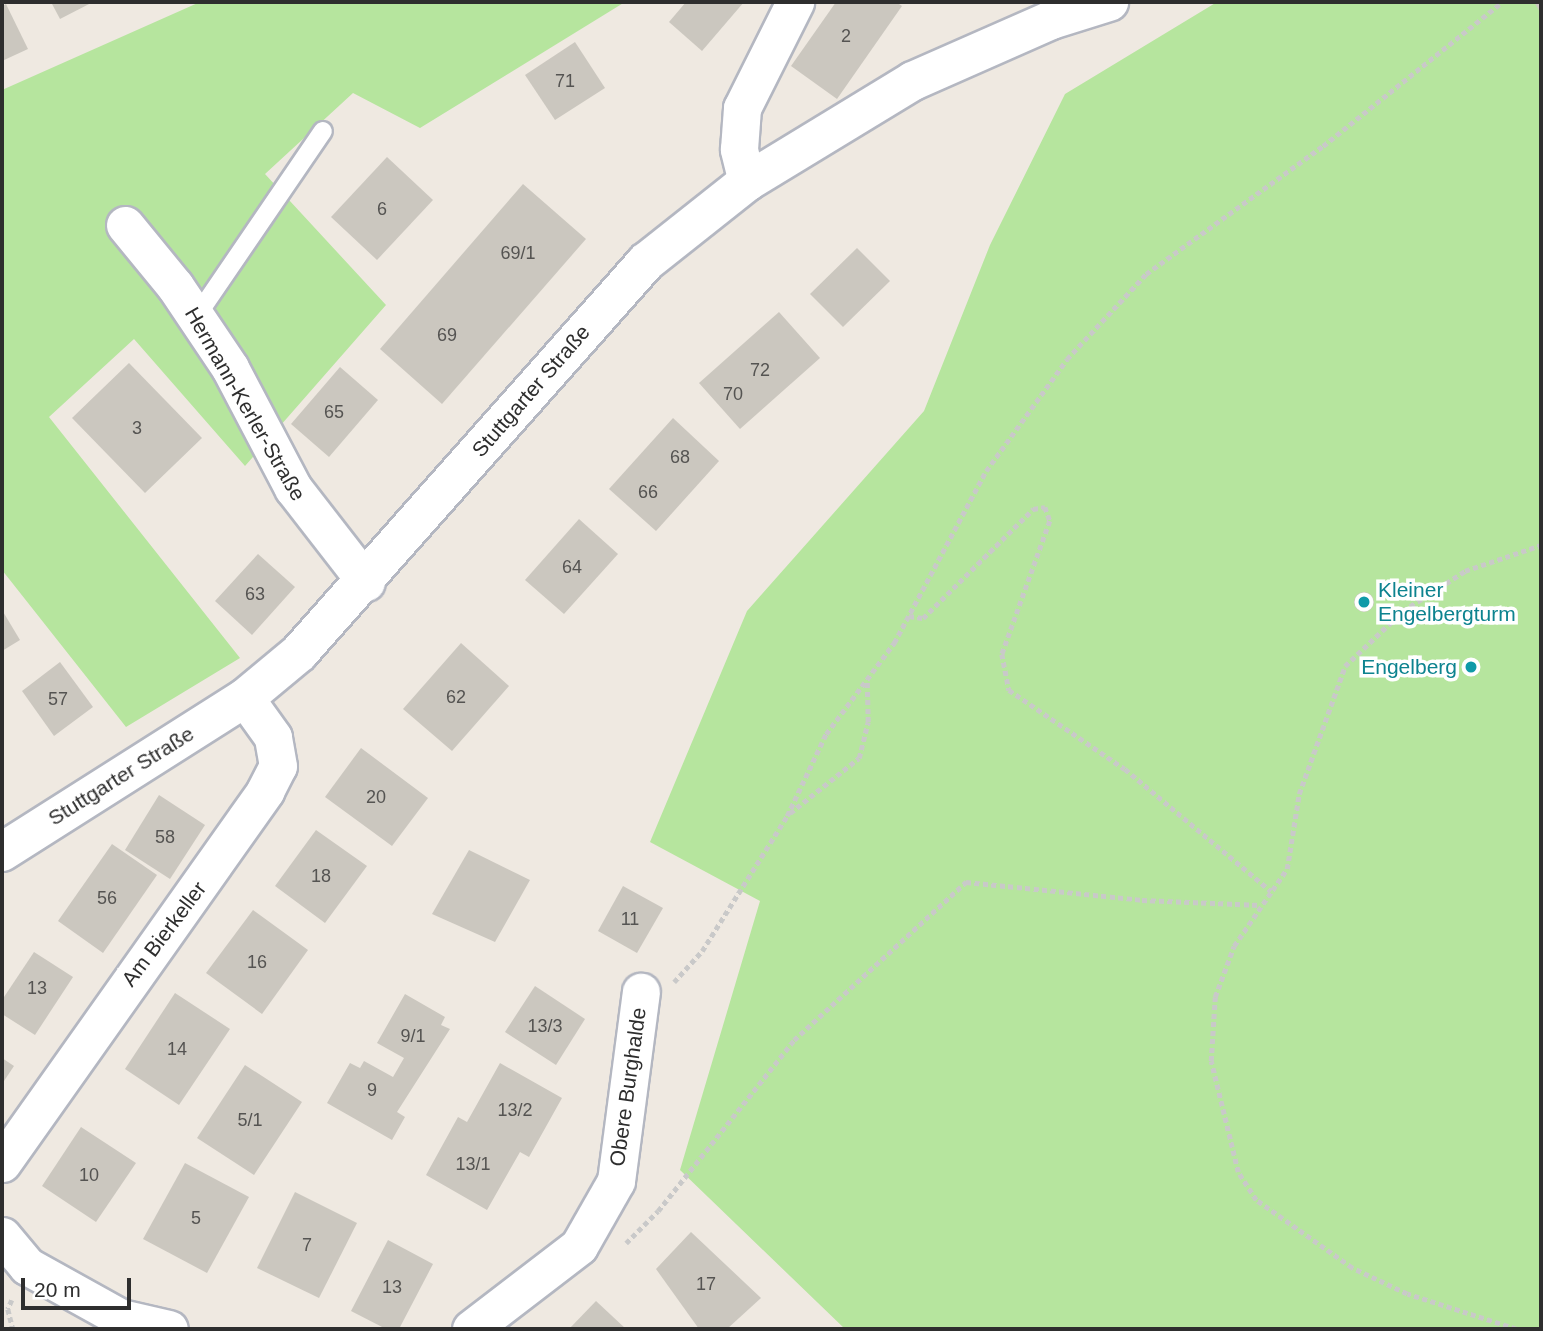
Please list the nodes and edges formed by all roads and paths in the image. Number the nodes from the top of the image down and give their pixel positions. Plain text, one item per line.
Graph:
1 (795, 2) edge
2 (1109, 2) edge
3 (1502, 2) edge
4 (323, 131) dead end
5 (747, 182) junction
6 (125, 225) dead end
7 (196, 317) junction
8 (1541, 545) edge
9 (366, 582) junction
10 (909, 616) junction
11 (867, 682) junction
12 (246, 698) junction
13 (787, 816) junction
14 (2, 852) edge
15 (1271, 891) junction
16 (1261, 905) junction
17 (640, 1009) joint
18 (2, 1163) edge
19 (2, 1236) edge
20 (615, 1252) dead end
21 (16, 1291) dead end
22 (13, 1329) edge
23 (169, 1329) edge
24 (471, 1329) edge
25 (1516, 1329) edge

1 - 5 street
2 - 5 main road, Stuttgarter Straße
3 - 10 path
4 - 7 lane
5 - 9 main road, Stuttgarter Straße
6 - 7 street, Hermann-Kerler-Straße
7 - 9 street, Hermann-Kerler-Straße
8 - 15 path
9 - 12 main road, Stuttgarter Straße
10 - 11 path
10 - 15 path
11 - 13 path
11 - 13 path
12 - 14 main road, Stuttgarter Straße
12 - 18 street, Am Bierkeller
13 - 17 path
15 - 16 path
16 - 20 path
16 - 25 path
17 - 24 street, Obere Burghalde
19 - 23 street
21 - 22 path

